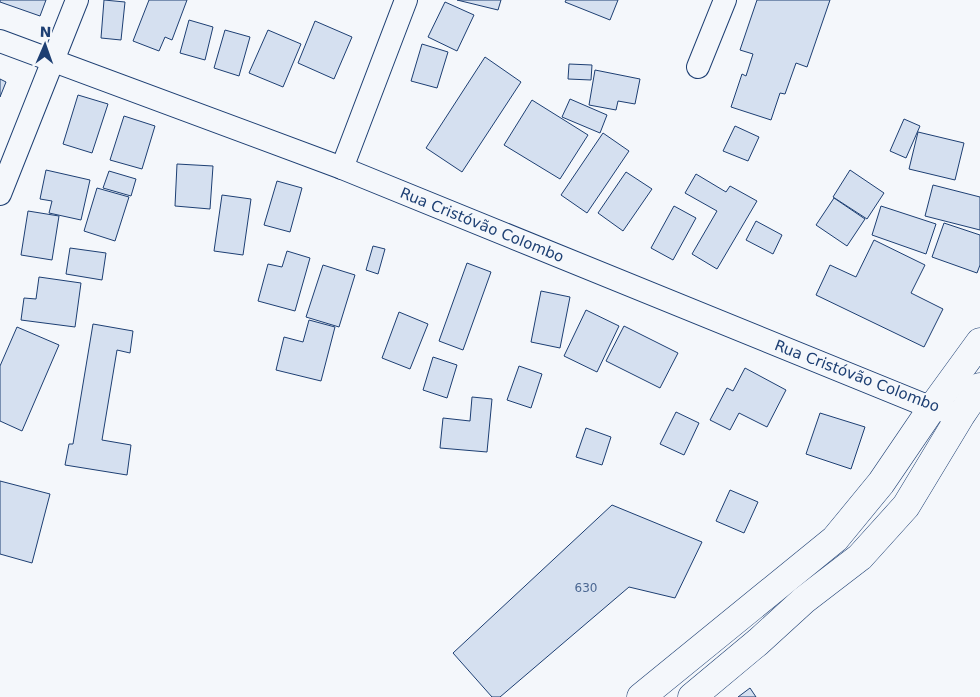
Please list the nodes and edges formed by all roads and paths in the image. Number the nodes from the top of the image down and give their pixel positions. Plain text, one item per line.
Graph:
1 (77, 0) edge
2 (406, 0) edge
3 (725, 0) edge
4 (0, 41) edge
5 (52, 61) junction
6 (698, 67) dead end
7 (342, 168) junction
8 (0, 194) edge
9 (980, 342) edge
10 (980, 387) edge
11 (932, 408) junction
12 (961, 415) junction
13 (659, 692) edge
14 (692, 697) edge

1 - 5 street
2 - 7 street
3 - 6 street
4 - 5 street, Rua Cristóvão Colombo
5 - 7 street, Rua Cristóvão Colombo
5 - 8 street
7 - 11 street, Rua Cristóvão Colombo
9 - 11 main road
10 - 12 main road
11 - 12 street, Rua Cristóvão Colombo
11 - 13 main road
12 - 14 main road

